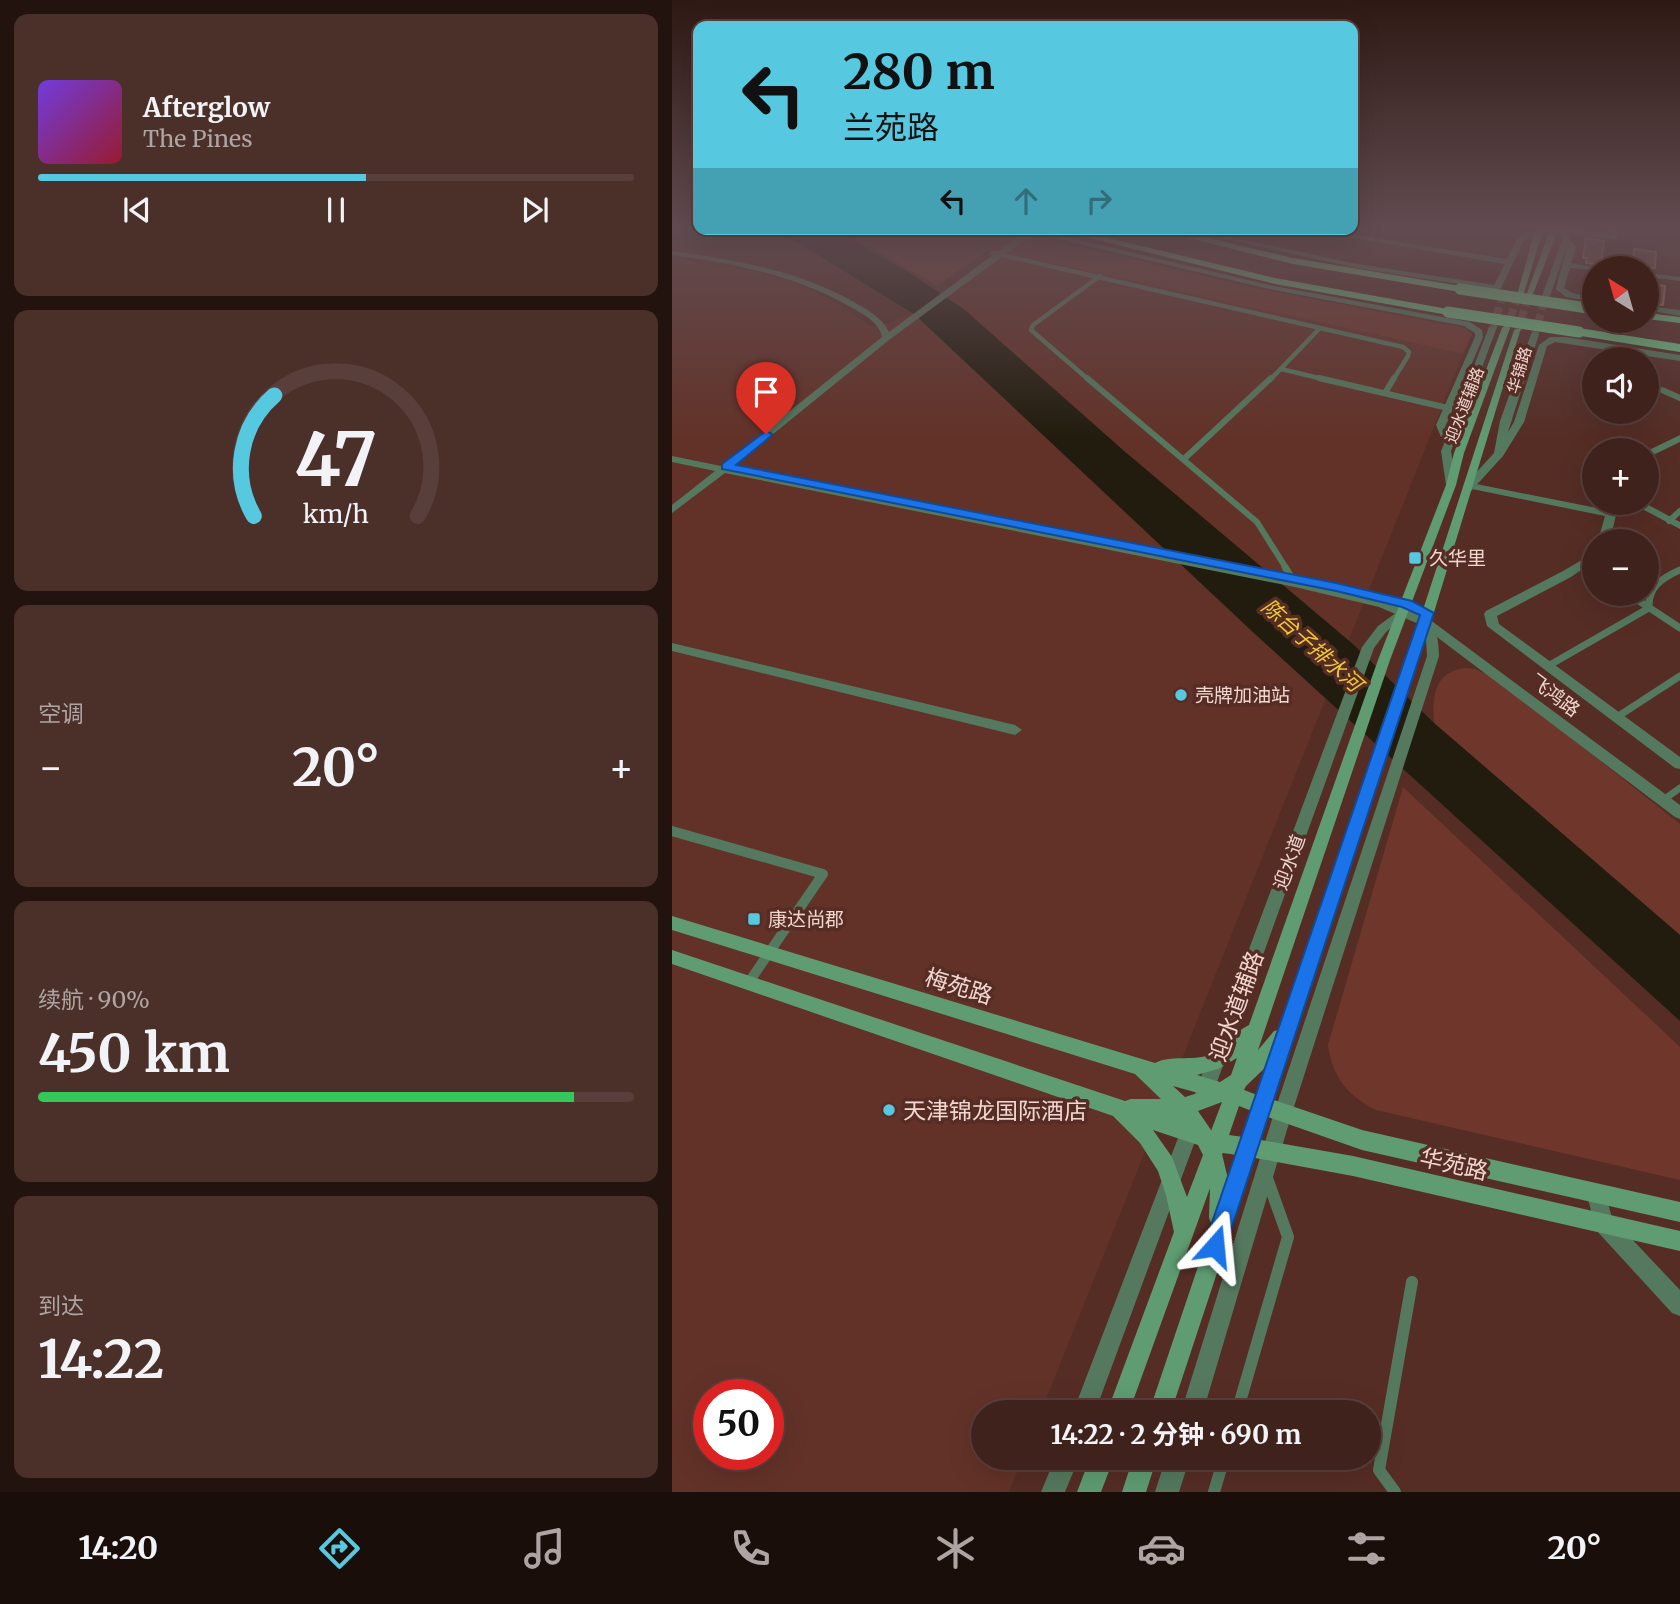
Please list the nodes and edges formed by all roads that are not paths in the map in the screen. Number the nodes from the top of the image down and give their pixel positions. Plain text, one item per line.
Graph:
1 (836, 300) edge
2 (934, 300) edge
3 (1068, 300) edge
4 (1196, 300) edge
5 (1337, 300) edge
6 (1379, 300) edge
7 (1531, 300) edge
8 (1582, 307) edge
9 (1659, 310) edge
10 (1680, 313) edge
11 (1659, 317) edge
12 (1680, 320) edge
13 (1499, 327) joint
14 (1319, 330) junction
15 (1518, 330) tunnel mouth
16 (1535, 334) tunnel mouth
17 (885, 336) junction
18 (1680, 348) edge
19 (1680, 358) edge
20 (1281, 369) junction
21 (1662, 390) dead end
22 (1385, 393) junction
23 (1680, 398) edge
24 (1448, 408) junction
25 (1680, 438) edge
26 (1449, 444) junction
27 (1659, 449) edge
28 (1499, 454) junction
29 (672, 457) edge
30 (1184, 459) junction
31 (721, 467) junction
32 (1451, 485) junction
33 (1469, 488) junction
34 (672, 502) edge
35 (1582, 504) edge
36 (672, 510) edge
37 (1680, 511) edge
38 (1658, 515) edge
39 (1674, 524) edge
40 (1580, 566) edge
41 (1680, 570) edge
42 (1287, 579) junction
43 (1646, 606) edge
44 (1406, 608) junction
45 (1649, 608) junction
46 (1427, 618) junction
47 (1680, 628) edge
48 (672, 647) edge
49 (1548, 666) junction
50 (1680, 676) edge
51 (1617, 717) junction
52 (1015, 730) dead end
53 (1678, 759) edge
54 (1674, 796) edge
55 (1680, 813) edge
56 (672, 831) edge
57 (672, 923) edge
58 (770, 953) junction
59 (672, 957) edge
60 (749, 982) junction
61 (1258, 1022) junction
62 (1287, 1027) junction
63 (1215, 1063) junction
64 (1136, 1066) junction
65 (1261, 1105) junction
66 (1112, 1106) junction
67 (1283, 1113) junction
68 (1209, 1114) junction
69 (1247, 1149) junction
70 (1271, 1153) junction
71 (1266, 1175) junction
72 (1172, 1181) junction
73 (1597, 1195) junction
74 (1680, 1212) edge
75 (1603, 1223) junction
76 (1183, 1234) junction
77 (1680, 1241) edge
78 (1215, 1246) junction
79 (1412, 1282) dead end
80 (1680, 1305) edge
81 (1089, 1400) edge
82 (1122, 1400) edge
83 (1164, 1400) edge
84 (1196, 1400) edge
85 (1241, 1400) edge
86 (1062, 1470) edge
87 (1097, 1470) edge
88 (1141, 1470) edge
89 (1174, 1470) edge
90 (1220, 1470) edge
91 (1054, 1492) edge
92 (1089, 1492) edge
93 (1134, 1492) edge
94 (1167, 1492) edge
95 (1214, 1492) edge
96 (1395, 1492) edge

1 - 17 street
2 - 17 street
3 - 30 lane
4 - 14 lane
5 - 24 street
6 - 18 highway, bridge
7 - 8 highway, bridge
9 - 10 street
11 - 12 highway
13 - 26 street, 迎水道辅路
13 - 32 main road, 迎水道
14 - 20 lane
14 - 22 lane
15 - 33 main road
16 - 28 street
17 - 31 street
19 - 28 street, 华锦路
20 - 22 lane
20 - 30 lane
21 - 23 lane
22 - 24 lane
24 - 26 street
25 - 27 street
26 - 32 street, 迎水道辅路
28 - 33 street
29 - 31 street, 飞鸿路
30 - 42 lane
31 - 34 street
31 - 36 street
31 - 42 street, 飞鸿路
32 - 44 main road, 迎水道
33 - 35 street
33 - 46 main road
37 - 39 lane
38 - 39 street
40 - 49 street
41 - 45 lane
42 - 44 street, 飞鸿路
43 - 45 lane
44 - 46 street, 飞鸿路
44 - 61 main road, 迎水道
44 - 63 street, 迎水道辅路
45 - 47 lane
45 - 49 lane
46 - 54 street, 飞鸿路
46 - 62 main road
46 - 67 street
48 - 52 street
49 - 51 street
50 - 51 lane
51 - 53 street
54 - 55 street, 飞鸿路
56 - 58 lane
57 - 58 main road, 梅苑路
58 - 60 lane
58 - 64 main road, 梅苑路
59 - 60 main road
60 - 66 main road
61 - 63 main road
61 - 68 main road, 迎水道
62 - 65 main road
62 - 68 main road
63 - 64 main road
63 - 68 street, 迎水道辅路
64 - 68 main road
64 - 68 main road, 梅苑路
65 - 67 main road, 华苑路
65 - 68 main road, 华苑路
65 - 69 main road
66 - 68 main road
66 - 68 main road
66 - 72 main road
67 - 70 street
67 - 73 main road, 华苑路
68 - 69 main road, 华苑路
68 - 72 street, 迎水道辅路
68 - 76 main road, 迎水道
68 - 78 main road
69 - 70 main road, 华苑路
69 - 78 main road
70 - 71 street
70 - 75 main road, 华苑路
71 - 84 street
71 - 85 lane
72 - 76 main road
72 - 81 street, 迎水道辅路
73 - 74 main road, 华苑路
73 - 75 street
75 - 77 main road, 华苑路
75 - 80 street
76 - 82 main road, 迎水道
78 - 83 main road
79 - 96 lane
86 - 91 street
87 - 92 main road
88 - 93 main road
89 - 94 street
90 - 95 lane

